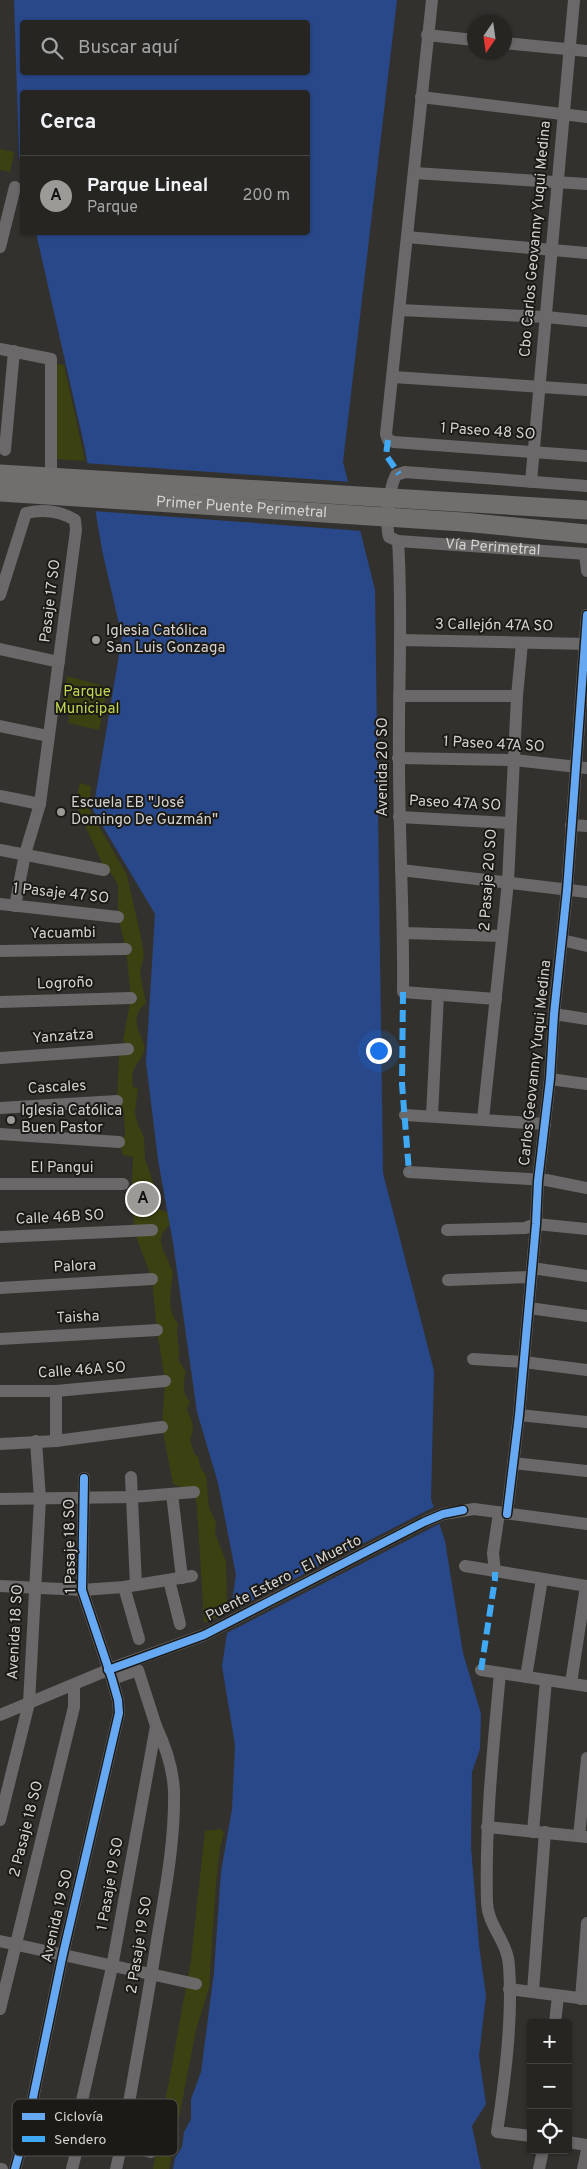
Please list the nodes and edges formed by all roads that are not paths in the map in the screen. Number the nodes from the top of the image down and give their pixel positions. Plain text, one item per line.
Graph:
1 (432, 0) edge
2 (574, 0) edge
3 (427, 35) junction
4 (467, 39) edge
5 (512, 44) edge
6 (569, 50) junction
7 (587, 51) edge
8 (421, 97) junction
9 (563, 116) junction
10 (587, 117) edge
11 (414, 173) junction
12 (557, 182) junction
13 (587, 184) edge
14 (15, 187) dead end
15 (407, 237) junction
16 (0, 247) edge
17 (552, 250) junction
18 (587, 253) edge
19 (400, 310) junction
20 (546, 316) junction
21 (587, 321) edge
22 (0, 349) edge
23 (14, 352) junction
24 (393, 377) junction
25 (540, 386) junction
26 (587, 390) edge
27 (5, 450) dead end
28 (534, 452) junction
29 (587, 456) edge
30 (0, 474) edge
31 (531, 482) junction
32 (587, 486) edge
33 (0, 492) edge
34 (587, 510) edge
35 (50, 512) junction
36 (463, 522) joint
37 (587, 534) edge
38 (398, 541) junction
39 (586, 554) edge
40 (587, 571) edge
41 (0, 595) edge
42 (587, 615) edge
43 (401, 640) junction
44 (522, 644) junction
45 (586, 644) edge
46 (0, 648) edge
47 (59, 662) junction
48 (399, 696) junction
49 (517, 696) junction
50 (584, 702) edge
51 (0, 726) edge
52 (48, 736) junction
53 (398, 758) junction
54 (514, 760) junction
55 (581, 767) edge
56 (0, 796) edge
57 (40, 804) junction
58 (399, 817) junction
59 (510, 823) junction
60 (571, 825) junction
61 (587, 826) edge
62 (0, 850) edge
63 (25, 854) junction
64 (104, 870) dead end
65 (401, 870) junction
66 (508, 882) junction
67 (567, 890) junction
68 (587, 892) edge
69 (0, 904) edge
70 (15, 906) junction
71 (118, 917) dead end
72 (404, 933) junction
73 (502, 936) junction
74 (562, 940) junction
75 (587, 946) edge
76 (126, 949) dead end
77 (0, 951) edge
78 (438, 995) junction
79 (131, 998) dead end
80 (496, 999) junction
81 (0, 1002) edge
82 (554, 1014) junction
83 (587, 1019) edge
84 (128, 1049) dead end
85 (0, 1058) edge
86 (587, 1070) edge
87 (550, 1079) junction
88 (585, 1084) edge
89 (117, 1101) dead end
90 (0, 1108) edge
91 (405, 1115) dead end
92 (432, 1116) junction
93 (483, 1119) junction
94 (545, 1124) junction
95 (0, 1134) edge
96 (119, 1142) dead end
97 (409, 1172) dead end
98 (538, 1181) junction
99 (0, 1184) edge
100 (124, 1184) dead end
101 (587, 1188) edge
102 (536, 1224) junction
103 (587, 1229) edge
104 (152, 1230) dead end
105 (448, 1230) dead end
106 (0, 1237) edge
107 (531, 1272) junction
108 (587, 1276) edge
109 (152, 1279) dead end
110 (448, 1280) dead end
111 (0, 1288) edge
112 (529, 1308) junction
113 (587, 1316) edge
114 (157, 1330) dead end
115 (0, 1339) edge
116 (474, 1360) dead end
117 (524, 1362) junction
118 (587, 1370) edge
119 (165, 1381) dead end
120 (0, 1391) edge
121 (56, 1391) junction
122 (520, 1415) junction
123 (587, 1422) edge
124 (162, 1427) dead end
125 (56, 1440) junction
126 (36, 1441) junction
127 (0, 1444) edge
128 (513, 1463) junction
129 (587, 1471) edge
130 (131, 1477) dead end
131 (84, 1478) dead end
132 (194, 1492) dead end
133 (172, 1494) junction
134 (132, 1497) junction
135 (84, 1498) junction
136 (0, 1499) edge
137 (40, 1499) junction
138 (503, 1513) junction
139 (587, 1518) edge
140 (587, 1524) edge
141 (465, 1566) dead end
142 (495, 1572) junction
143 (181, 1578) junction
144 (542, 1579) junction
145 (0, 1586) edge
146 (130, 1586) junction
147 (587, 1586) edge
148 (34, 1588) junction
149 (82, 1590) junction
150 (180, 1624) dead end
151 (139, 1638) dead end
152 (481, 1670) dead end
153 (112, 1672) junction
154 (500, 1673) junction
155 (526, 1677) junction
156 (546, 1680) junction
157 (570, 1683) junction
158 (74, 1685) junction
159 (587, 1686) edge
160 (29, 1703) junction
161 (0, 1715) edge
162 (156, 1726) junction
163 (587, 1758) edge
164 (0, 1820) edge
165 (487, 1827) junction
166 (539, 1832) junction
167 (583, 1837) edge
168 (587, 1923) edge
169 (0, 1941) edge
170 (15, 1944) junction
171 (63, 1954) junction
172 (112, 1967) junction
173 (152, 1975) junction
174 (196, 1984) dead end
175 (509, 1989) junction
176 (534, 1991) junction
177 (558, 1996) junction
178 (584, 1999) edge
179 (0, 2009) edge
180 (555, 2019) edge
181 (33, 2099) edge
182 (85, 2099) edge
183 (130, 2099) edge
184 (527, 2136) edge
185 (572, 2143) edge
186 (587, 2145) edge
187 (587, 2150) edge
188 (543, 2154) edge
189 (19, 2156) edge
190 (74, 2156) edge
191 (119, 2156) edge
192 (15, 2169) edge
193 (72, 2169) edge
194 (116, 2169) edge
195 (539, 2169) edge
196 (583, 2169) edge

1 - 3 street
2 - 6 street, Cbo Carlos Geovanny Yuqui Medina
3 - 4 street
3 - 8 street
5 - 6 street
6 - 7 street
6 - 9 street, Cbo Carlos Geovanny Yuqui Medina
8 - 9 street
8 - 11 street
9 - 10 street
9 - 12 street, Cbo Carlos Geovanny Yuqui Medina
11 - 12 street
11 - 15 street
12 - 13 street
12 - 17 street, Cbo Carlos Geovanny Yuqui Medina
14 - 16 street
15 - 17 street
15 - 19 street
17 - 18 street
17 - 20 street, Cbo Carlos Geovanny Yuqui Medina
19 - 20 street
19 - 24 street
20 - 21 street
20 - 25 street, Cbo Carlos Geovanny Yuqui Medina
22 - 23 street
23 - 27 street
23 - 35 street
24 - 25 street
24 - 28 street, 1 Paseo 48 SO
25 - 26 street
25 - 28 street, Cbo Carlos Geovanny Yuqui Medina
28 - 29 street, 1 Paseo 48 SO
28 - 31 street, Cbo Carlos Geovanny Yuqui Medina
30 - 34 highway, Primer Puente Perimetral
31 - 32 street
31 - 38 street
33 - 36 highway, Primer Puente Perimetral
35 - 41 street, Pasaje 17 SO
35 - 47 street, Pasaje 17 SO
36 - 37 highway, Vía Perimetral
38 - 39 street, Vía Perimetral
38 - 43 street, Avenida 20 SO
39 - 40 street
42 - 45 street, Carlos Geovanny Yuqui Medina
43 - 44 street, 3 Callejón 47A SO
43 - 48 street, Avenida 20 SO
44 - 45 street, 3 Callejón 47A SO
44 - 49 street, 2 Pasaje 20 SO
45 - 50 street, Carlos Geovanny Yuqui Medina
46 - 47 street
47 - 52 street, Pasaje 17 SO
48 - 49 street
48 - 53 street, Avenida 20 SO
49 - 54 street, 2 Pasaje 20 SO
50 - 55 street, Carlos Geovanny Yuqui Medina
51 - 52 street
52 - 57 street, Pasaje 17 SO
53 - 54 street, 1 Paseo 47A SO
53 - 58 street, Avenida 20 SO
54 - 55 street, 1 Paseo 47A SO
54 - 59 street, 2 Pasaje 20 SO
55 - 60 street, Carlos Geovanny Yuqui Medina
56 - 57 street
57 - 63 street, Pasaje 17 SO
58 - 59 street, Paseo 47A SO
58 - 65 street, Avenida 20 SO
59 - 66 street, 2 Pasaje 20 SO
60 - 61 street
60 - 67 street, Carlos Geovanny Yuqui Medina
62 - 63 street
63 - 64 street
63 - 70 street, Pasaje 17 SO
65 - 66 street
65 - 72 street, Avenida 20 SO
66 - 67 street
66 - 73 street, 2 Pasaje 20 SO
67 - 68 street
67 - 74 street, Carlos Geovanny Yuqui Medina
69 - 70 street, 1 Pasaje 47 SO
70 - 71 street, 1 Pasaje 47 SO
72 - 73 street
72 - 78 street, Avenida 20 SO
73 - 80 street, 2 Pasaje 20 SO
74 - 75 street
74 - 82 street, Carlos Geovanny Yuqui Medina
76 - 77 street, Yacuambi
78 - 80 street
78 - 92 street
79 - 81 street, Logroño
80 - 93 street, 2 Pasaje 20 SO
82 - 83 street
82 - 87 street, Carlos Geovanny Yuqui Medina
84 - 85 street, Yanzatza
86 - 88 street
87 - 88 street
87 - 94 street, Carlos Geovanny Yuqui Medina
89 - 90 street, Cascales
91 - 92 street
92 - 93 street
93 - 94 street
94 - 98 street, Carlos Geovanny Yuqui Medina
95 - 96 street
97 - 98 street
98 - 101 street
98 - 102 street, Carlos Geovanny Yuqui Medina
99 - 100 street, El Pangui
102 - 103 street
102 - 105 street
102 - 107 street, Carlos Geovanny Yuqui Medina
104 - 106 street, Calle 46B SO
107 - 108 street
107 - 110 street
107 - 112 street, Carlos Geovanny Yuqui Medina
109 - 111 street, Palora
112 - 113 street
112 - 117 street, Carlos Geovanny Yuqui Medina
114 - 115 street, Taisha
116 - 117 street
117 - 118 street
117 - 122 street, Carlos Geovanny Yuqui Medina
119 - 121 street, Calle 46A SO
120 - 121 street, Calle 46A SO
121 - 125 street
122 - 123 street
122 - 128 street, Carlos Geovanny Yuqui Medina
124 - 125 street
125 - 126 street
126 - 127 street
126 - 137 street, Avenida 18 SO
128 - 129 street
128 - 138 street, Carlos Geovanny Yuqui Medina
130 - 134 street
131 - 135 street, 1 Pasaje 18 SO
132 - 133 street
133 - 134 street
133 - 143 street
134 - 135 street
134 - 146 street
135 - 137 street
135 - 149 street, 1 Pasaje 18 SO
136 - 137 street
137 - 148 street, Avenida 18 SO
138 - 140 street, Puente Estero - El Muerto
138 - 142 street, Carlos Geovanny Yuqui Medina
138 - 153 street, Puente Estero - El Muerto
139 - 140 street
141 - 142 street
142 - 144 street
143 - 146 street
143 - 150 street
144 - 147 street
144 - 155 street
145 - 148 street
146 - 149 street
146 - 151 street
147 - 157 street
148 - 149 street
148 - 160 street, Avenida 18 SO
149 - 153 street, 1 Pasaje 18 SO
152 - 154 street
153 - 158 street
153 - 162 street, 1 Pasaje 19 SO
153 - 171 street, Avenida 19 SO
154 - 155 street
154 - 165 street
155 - 156 street
156 - 157 street
156 - 166 street
157 - 159 street
158 - 160 street
158 - 170 street, 2 Pasaje 18 SO
160 - 161 street
160 - 164 street, Avenida 18 SO
162 - 172 street, 1 Pasaje 19 SO
162 - 173 street, 2 Pasaje 19 SO
163 - 167 street
165 - 166 street
165 - 175 street
166 - 167 street
166 - 176 street
168 - 178 street
169 - 170 street
170 - 171 street
170 - 179 street, 2 Pasaje 18 SO
171 - 172 street
171 - 181 street, Avenida 19 SO
172 - 173 street
172 - 182 street, 1 Pasaje 19 SO
173 - 174 street
173 - 183 street, 2 Pasaje 19 SO
175 - 176 street
175 - 184 street
176 - 177 street
177 - 178 street
177 - 180 street
185 - 186 street
187 - 196 street
188 - 195 street
189 - 192 street, Avenida 19 SO
190 - 193 street, 1 Pasaje 19 SO
191 - 194 street, 2 Pasaje 19 SO

